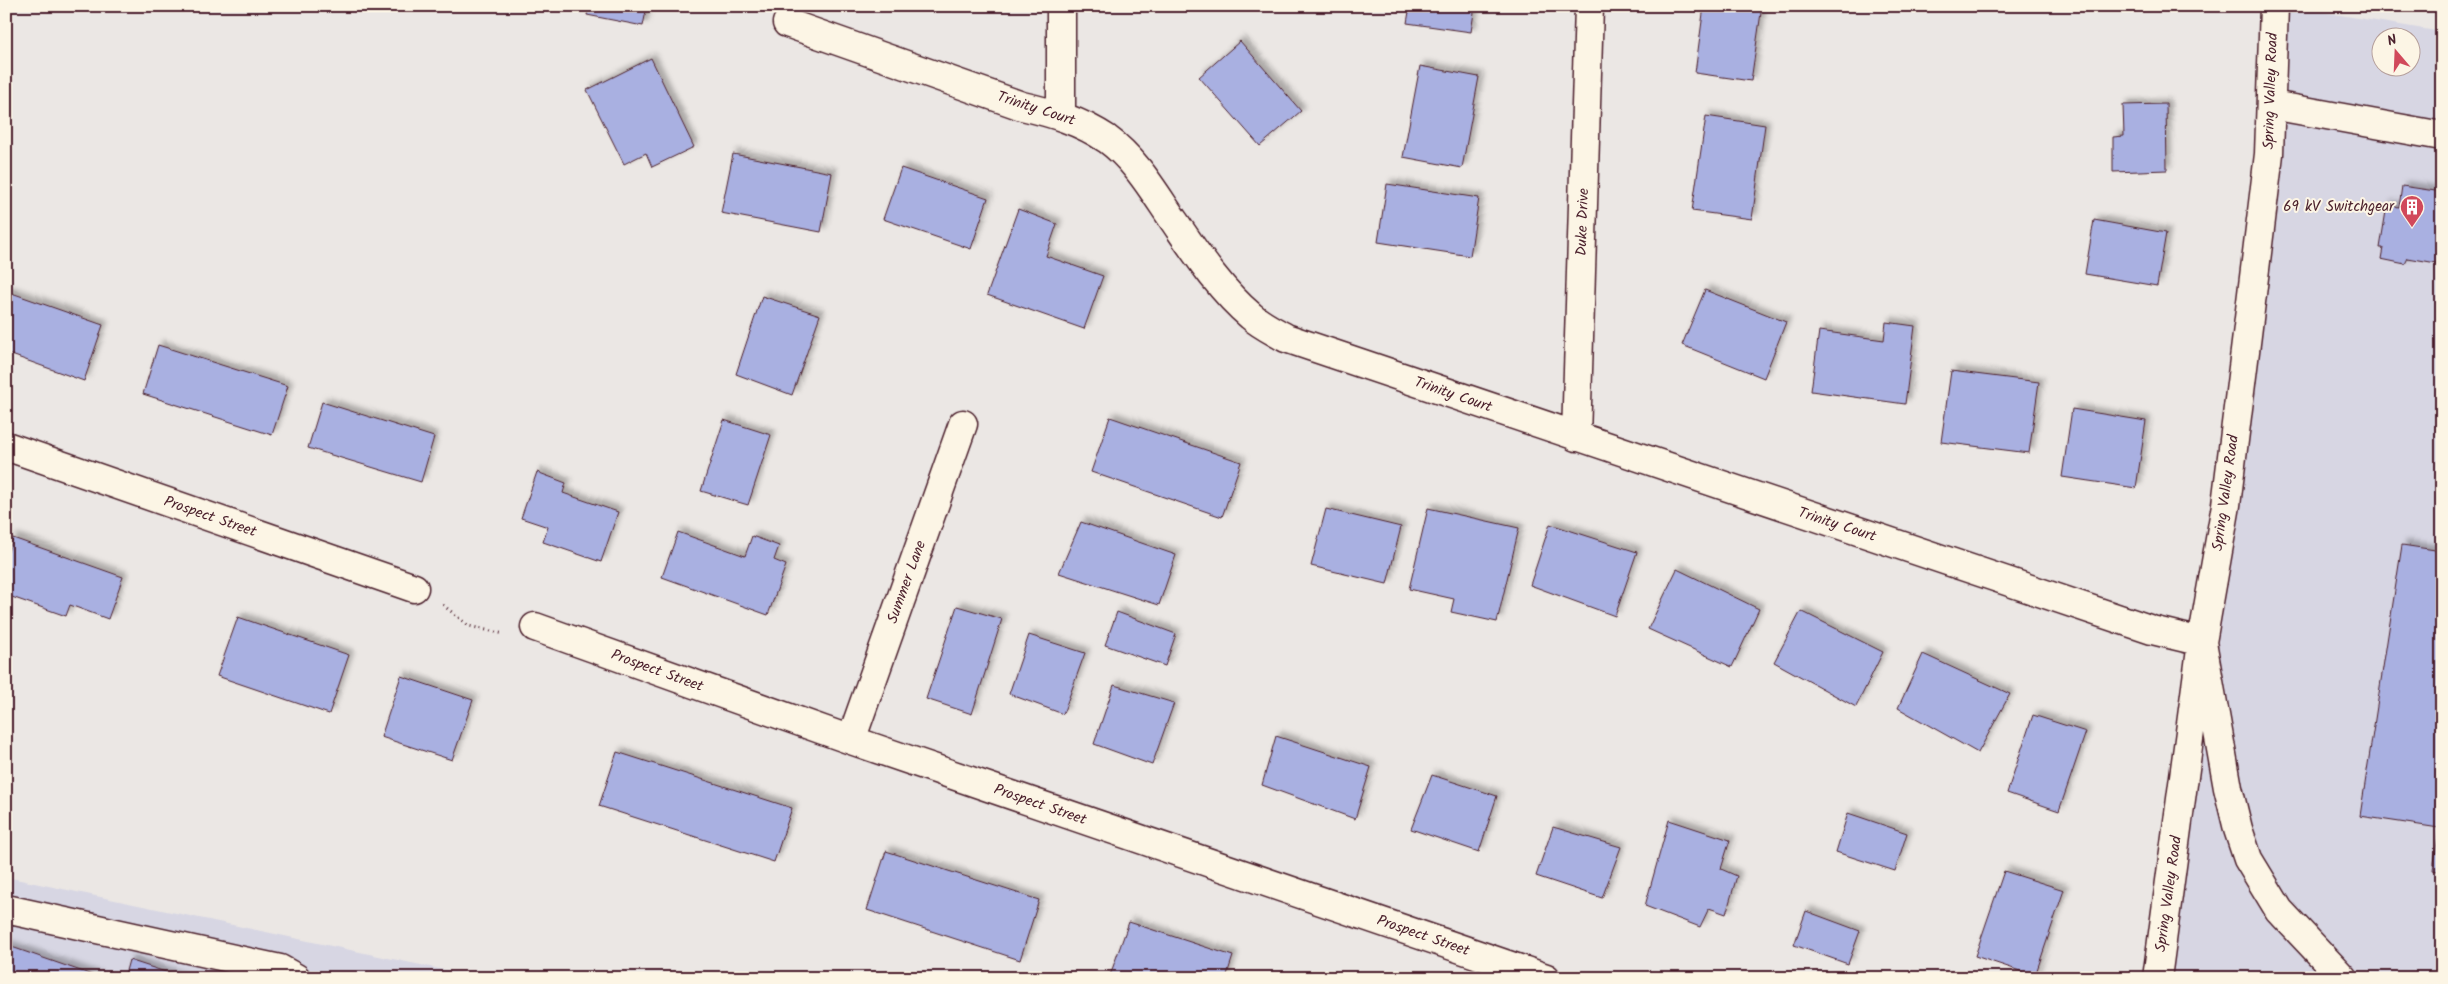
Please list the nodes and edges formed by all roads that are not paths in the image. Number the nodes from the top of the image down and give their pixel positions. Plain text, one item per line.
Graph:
1 (1060, 6) edge
2 (1589, 6) edge
3 (2274, 6) edge
4 (787, 24) dead end
5 (2272, 105) junction
6 (1061, 115) junction
7 (2442, 136) edge
8 (963, 424) dead end
9 (1576, 437) junction
10 (6, 446) edge
11 (414, 588) road end
12 (535, 627) road end
13 (2202, 642) junction
14 (851, 740) junction
15 (6, 909) edge
16 (296, 978) edge
17 (1546, 978) edge
18 (2157, 978) edge
19 (2343, 978) edge

1 - 6 street
2 - 9 street, Duke Drive
3 - 5 street, Spring Valley Road
4 - 6 street, Trinity Court
5 - 7 street
5 - 13 street, Spring Valley Road
6 - 9 street, Trinity Court
8 - 14 street, Summer Lane
9 - 13 street, Trinity Court
10 - 11 street, Prospect Street
12 - 14 street, Prospect Street
13 - 18 street, Spring Valley Road
13 - 19 street
14 - 17 street, Prospect Street
15 - 16 street

